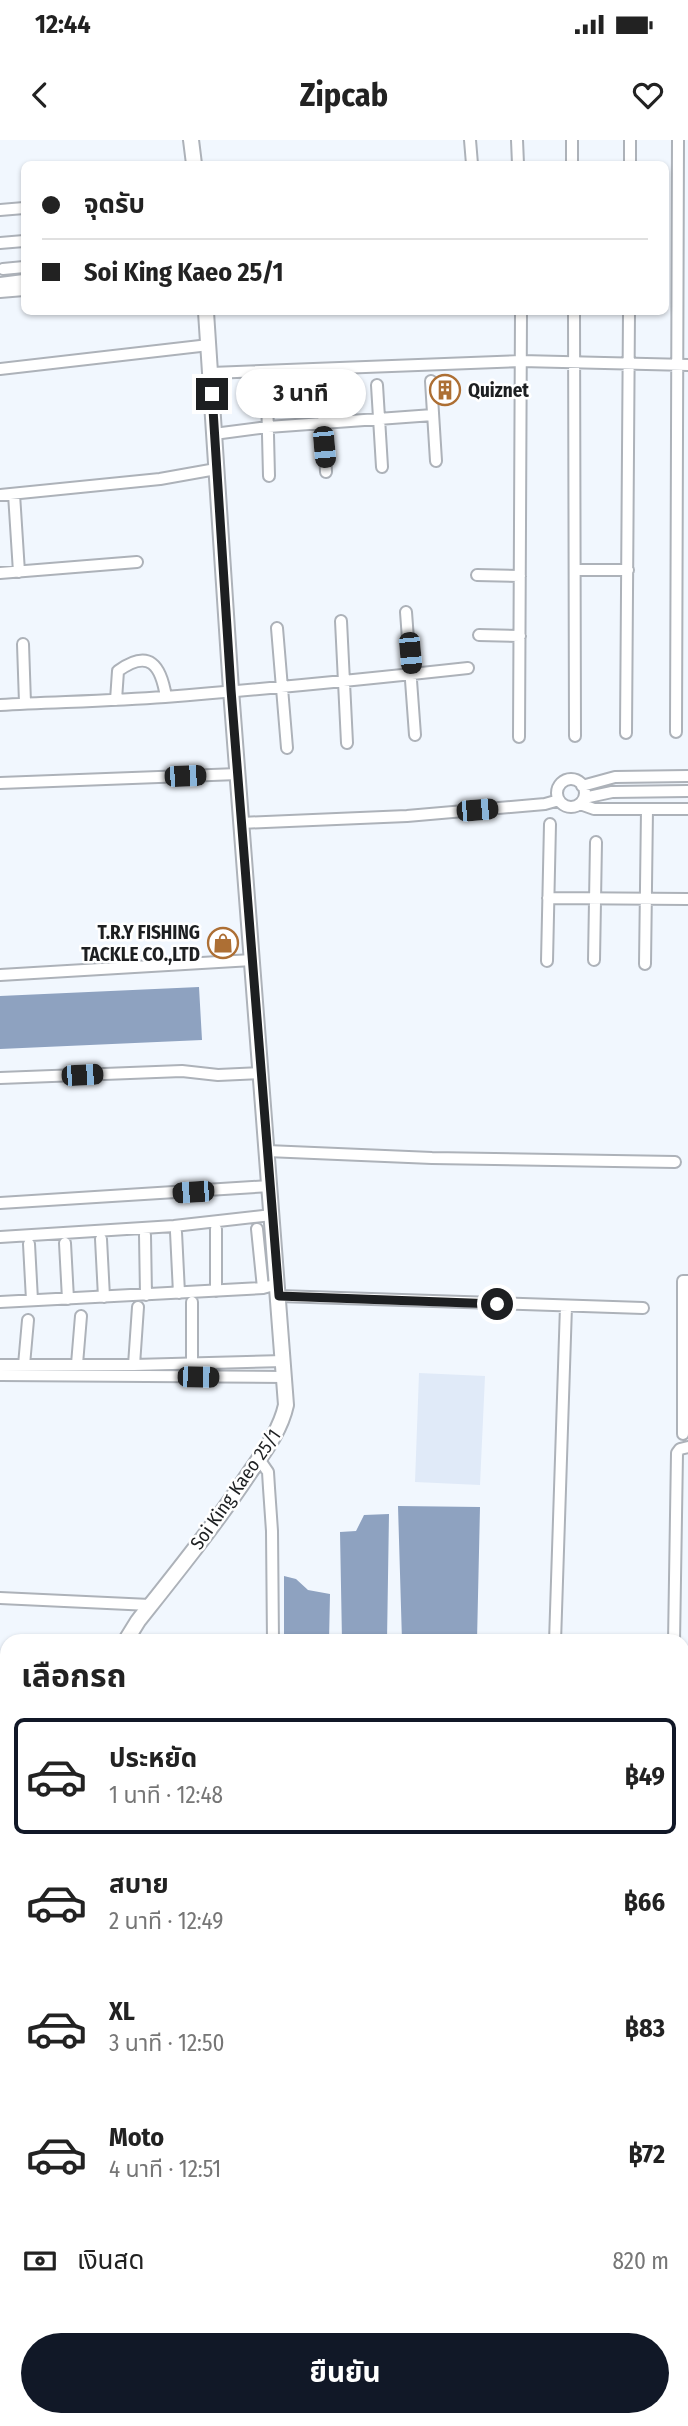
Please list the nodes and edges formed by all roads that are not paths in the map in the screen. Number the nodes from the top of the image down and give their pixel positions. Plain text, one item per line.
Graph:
1 (191, 140) edge
2 (470, 140) edge
3 (517, 140) edge
4 (572, 140) edge
5 (630, 140) edge
6 (678, 140) edge
7 (194, 161) edge
8 (472, 161) edge
9 (518, 161) edge
10 (572, 161) edge
11 (630, 161) edge
12 (21, 208) edge
13 (0, 210) edge
14 (21, 241) edge
15 (0, 243) edge
16 (21, 267) edge
17 (2, 269) dead end
18 (21, 280) edge
19 (0, 283) edge
20 (21, 290) edge
21 (0, 292) edge
22 (206, 315) edge
23 (521, 315) edge
24 (574, 315) edge
25 (629, 315) edge
26 (209, 345) junction
27 (521, 361) junction
28 (575, 362) junction
29 (629, 363) junction
30 (682, 365) edge
31 (0, 369) edge
32 (211, 373) junction
33 (431, 381) dead end
34 (377, 385) dead end
35 (322, 390) dead end
36 (267, 394) dead end
37 (433, 415) junction
38 (378, 419) junction
39 (322, 423) junction
40 (268, 427) junction
41 (214, 434) junction
42 (436, 461) dead end
43 (382, 467) dead end
44 (216, 469) junction
45 (326, 471) dead end
46 (269, 476) dead end
47 (14, 494) junction
48 (0, 495) edge
49 (137, 562) dead end
50 (682, 566) edge
51 (576, 570) junction
52 (628, 570) junction
53 (19, 572) junction
54 (0, 573) edge
55 (477, 575) dead end
56 (520, 576) junction
57 (406, 612) dead end
58 (341, 621) dead end
59 (277, 628) dead end
60 (479, 635) dead end
61 (520, 636) junction
62 (23, 644) dead end
63 (468, 668) dead end
64 (411, 674) junction
65 (345, 681) junction
66 (282, 688) junction
67 (231, 690) junction
68 (166, 697) junction
69 (116, 700) junction
70 (25, 703) junction
71 (0, 705) edge
72 (676, 732) dead end
73 (626, 733) dead end
74 (415, 735) dead end
75 (575, 736) dead end
76 (519, 737) dead end
77 (348, 743) dead end
78 (287, 748) dead end
79 (238, 774) junction
80 (688, 776) edge
81 (640, 777) junction
82 (0, 783) edge
83 (582, 786) junction
84 (688, 791) edge
85 (640, 792) junction
86 (559, 800) junction
87 (582, 801) junction
88 (646, 809) junction
89 (688, 809) edge
90 (241, 823) junction
91 (550, 824) dead end
92 (596, 842) dead end
93 (548, 898) junction
94 (595, 899) junction
95 (646, 899) junction
96 (688, 900) edge
97 (252, 960) junction
98 (594, 960) dead end
99 (547, 961) dead end
100 (645, 964) dead end
101 (0, 975) edge
102 (261, 1073) junction
103 (0, 1078) edge
104 (267, 1151) junction
105 (675, 1162) dead end
106 (270, 1186) junction
107 (0, 1203) edge
108 (272, 1215) junction
109 (215, 1229) dead end
110 (257, 1229) dead end
111 (176, 1232) dead end
112 (145, 1234) dead end
113 (0, 1237) edge
114 (101, 1238) dead end
115 (65, 1243) dead end
116 (29, 1244) dead end
117 (688, 1281) edge
118 (263, 1289) junction
119 (278, 1290) junction
120 (216, 1291) junction
121 (179, 1293) junction
122 (146, 1295) junction
123 (104, 1297) junction
124 (68, 1299) junction
125 (32, 1300) junction
126 (0, 1302) edge
127 (192, 1303) dead end
128 (566, 1306) junction
129 (138, 1307) dead end
130 (643, 1308) dead end
131 (82, 1316) dead end
132 (29, 1320) dead end
133 (284, 1361) junction
134 (76, 1364) junction
135 (192, 1364) junction
136 (0, 1365) edge
137 (24, 1365) junction
138 (134, 1365) junction
139 (0, 1376) edge
140 (285, 1377) junction
141 (685, 1395) edge
142 (683, 1434) dead end
143 (688, 1447) edge
144 (259, 1459) junction
145 (0, 1598) edge
146 (150, 1605) junction
147 (130, 1634) edge
148 (272, 1634) edge
149 (555, 1634) edge
150 (674, 1634) edge

1 - 7 street
2 - 8 street
3 - 9 street
4 - 10 street
5 - 11 street
6 - 30 street
12 - 13 street
14 - 15 street
16 - 17 street
18 - 19 street
20 - 21 street
22 - 26 street, Soi King Kaeo 25/1
23 - 27 street
24 - 28 street
25 - 29 street
26 - 31 street
26 - 32 street, Soi King Kaeo 25/1
27 - 28 street
27 - 32 street
27 - 56 street
28 - 29 street
28 - 51 street
29 - 30 street
29 - 52 street
30 - 50 street
32 - 41 street, Soi King Kaeo 25/1
33 - 37 street
34 - 38 street
35 - 39 street
36 - 40 street
37 - 38 street
37 - 42 street
38 - 39 street
38 - 43 street
39 - 40 street
39 - 45 street
40 - 41 street
40 - 46 street
41 - 44 street, Soi King Kaeo 25/1
44 - 47 street
44 - 67 street, Soi King Kaeo 25/1
47 - 48 street
47 - 53 street
49 - 53 street
50 - 72 street
51 - 52 street
51 - 75 street
52 - 73 street
53 - 54 street
55 - 56 street
56 - 61 street
57 - 64 street
58 - 65 street
59 - 66 street
60 - 61 street
61 - 76 street
62 - 70 street
63 - 64 street
64 - 65 street
64 - 74 street
65 - 66 street
65 - 77 street
66 - 67 street
66 - 78 street
67 - 68 street
67 - 79 street, Soi King Kaeo 25/1
68 - 69 street
68 - 69 street
69 - 70 street
70 - 71 street
79 - 82 street
79 - 90 street, Soi King Kaeo 25/1
80 - 81 street
81 - 83 street
81 - 85 street
83 - 86 street
83 - 87 street
84 - 85 street
85 - 87 street
86 - 87 street
86 - 90 street
87 - 88 street
88 - 89 street
88 - 95 street
90 - 97 street, Soi King Kaeo 25/1
91 - 93 street
92 - 94 street
93 - 94 street
93 - 99 street
94 - 95 street
94 - 98 street
95 - 96 street
95 - 100 street
97 - 101 street
97 - 102 street, Soi King Kaeo 25/1
102 - 103 street
102 - 104 street, Soi King Kaeo 25/1
104 - 105 street
104 - 106 street, Soi King Kaeo 25/1
106 - 107 street
106 - 108 street, Soi King Kaeo 25/1
108 - 113 street
108 - 119 street, Soi King Kaeo 25/1
109 - 120 street
110 - 118 street
111 - 121 street
112 - 122 street
114 - 123 street
115 - 124 street
116 - 125 street
117 - 141 street
118 - 119 street
118 - 120 street
119 - 128 street
119 - 133 street, Soi King Kaeo 25/1
120 - 121 street
121 - 122 street
122 - 123 street
123 - 124 street
124 - 125 street
125 - 126 street
127 - 135 street
128 - 130 street
128 - 149 street
129 - 138 street
131 - 134 street
132 - 137 street
133 - 135 street
133 - 140 street, Soi King Kaeo 25/1
134 - 137 street
134 - 138 street
135 - 138 street
136 - 137 street
139 - 140 street
140 - 144 street, Soi King Kaeo 25/1
141 - 142 street
143 - 150 street
144 - 146 street, Soi King Kaeo 25/1
144 - 148 street
145 - 146 street
146 - 147 street, Soi King Kaeo 25/1

